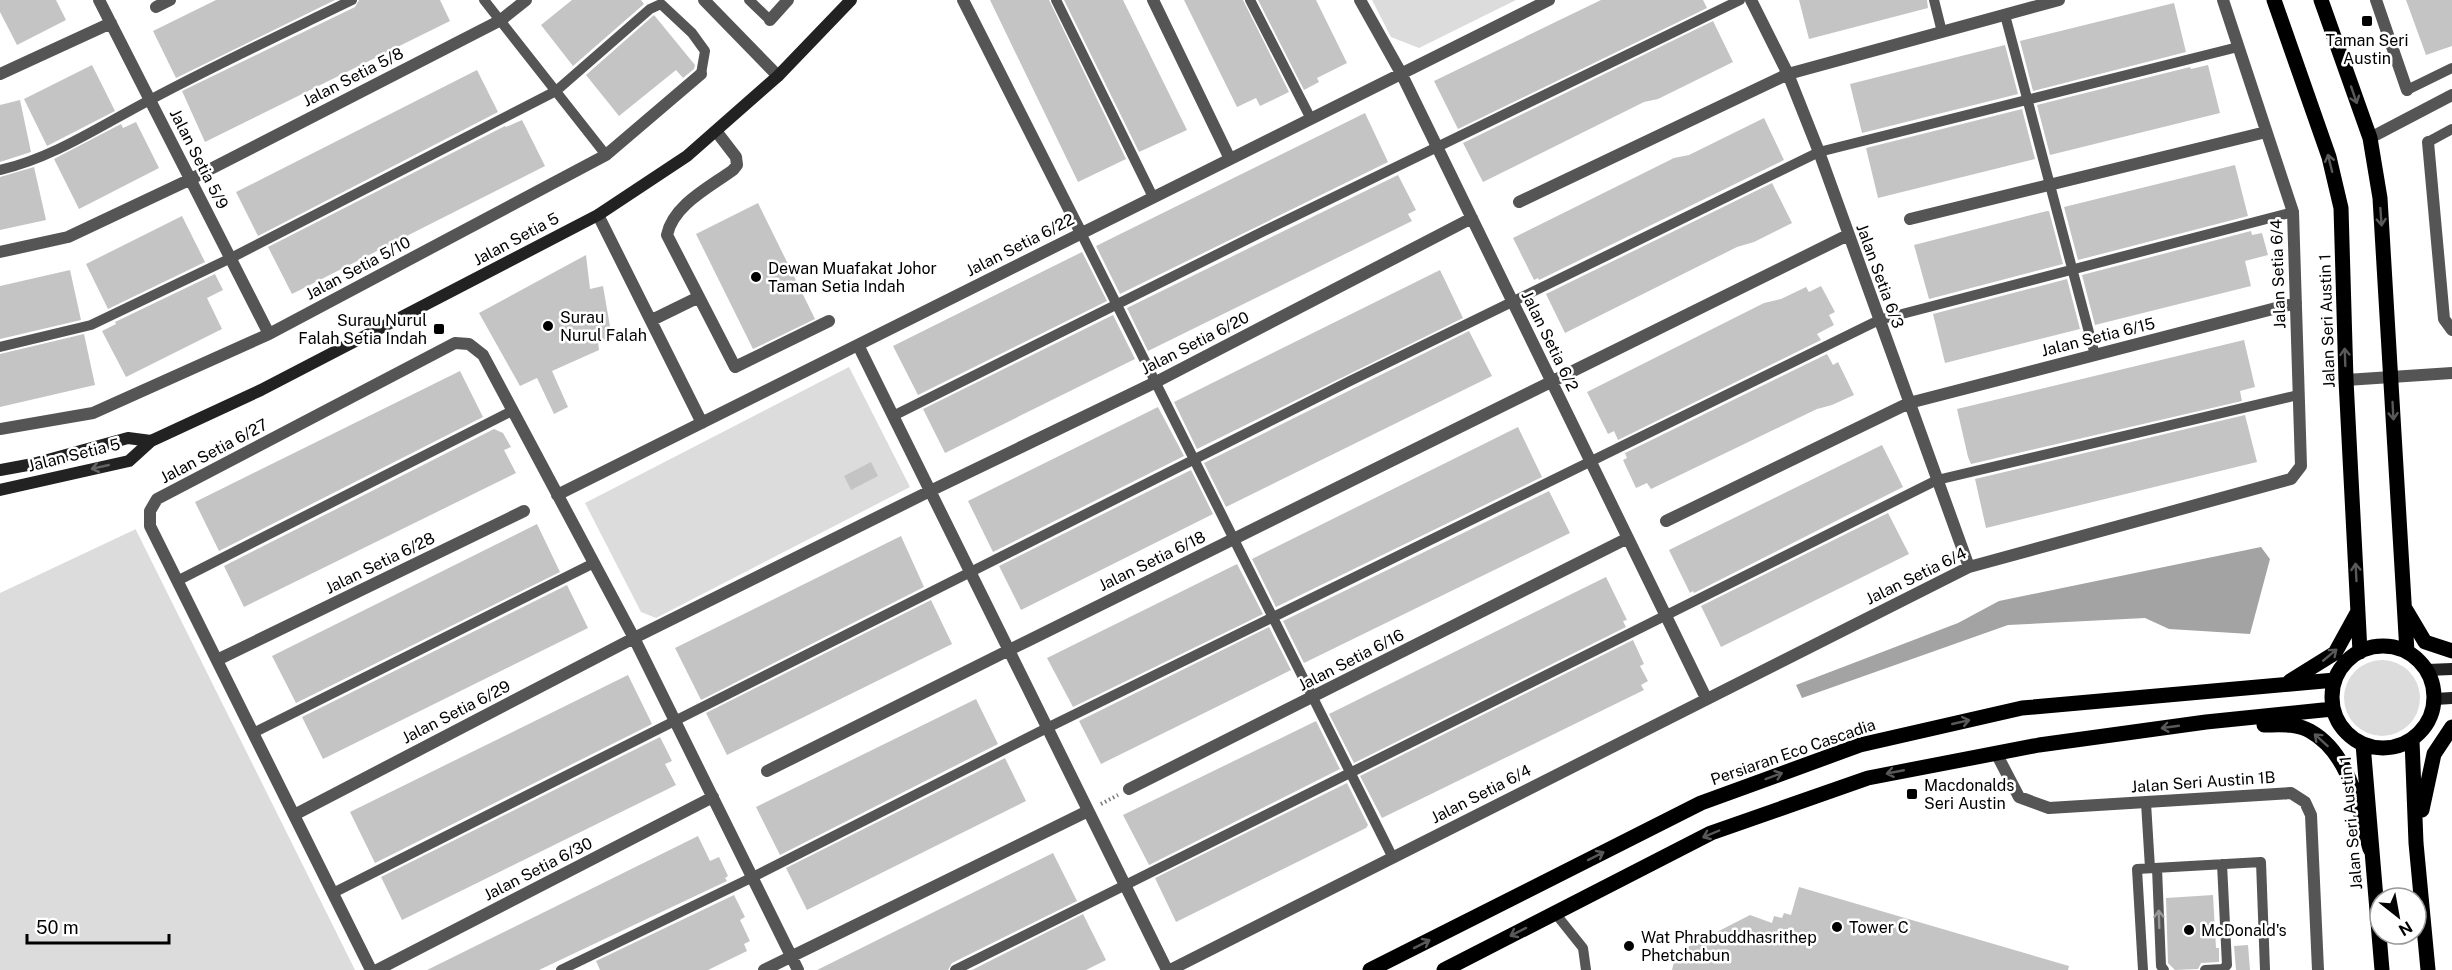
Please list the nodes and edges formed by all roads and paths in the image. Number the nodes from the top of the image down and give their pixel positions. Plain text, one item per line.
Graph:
1 (99, 0) edge
2 (170, 0) edge
3 (352, 0) edge
4 (484, 0) edge
5 (526, 0) edge
6 (704, 0) edge
7 (750, 0) edge
8 (788, 0) edge
9 (851, 0) edge
10 (963, 0) edge
11 (1056, 0) edge
12 (1154, 0) edge
13 (1250, 0) edge
14 (1360, 0) edge
15 (1549, 0) edge
16 (1740, 0) edge
17 (1751, 0) edge
18 (1934, 0) edge
19 (2059, 0) edge
20 (2223, 0) edge
21 (2274, 0) edge
22 (2321, 0) edge
23 (2376, 0) edge
24 (156, 7) dead end
25 (2005, 15) junction
26 (501, 20) junction
27 (770, 20) joint
28 (111, 23) junction
29 (1942, 32) junction
30 (2238, 47) junction
31 (2452, 68) edge
32 (1401, 73) junction
33 (0, 74) edge
34 (701, 74) joint
35 (1788, 74) junction
36 (778, 76) junction
37 (2407, 90) joint
38 (556, 91) junction
39 (2452, 95) edge
40 (2028, 99) junction
41 (149, 100) junction
42 (1311, 119) junction
43 (2452, 129) edge
44 (716, 131) junction
45 (2266, 132) junction
46 (2370, 138) junction
47 (2428, 142) joint
48 (1437, 147) junction
49 (1819, 152) junction
50 (606, 155) junction
51 (1230, 159) junction
52 (0, 170) edge
53 (192, 179) junction
54 (2050, 185) junction
55 (1153, 197) junction
56 (1519, 202) dead end
57 (2293, 212) junction
58 (598, 215) junction
59 (1472, 218) junction
60 (1910, 219) dead end
61 (1081, 233) junction
62 (1848, 235) junction
63 (0, 252) edge
64 (231, 258) junction
65 (2072, 268) junction
66 (699, 297) junction
67 (1512, 302) junction
68 (2296, 303) junction
69 (1117, 304) junction
70 (652, 320) junction
71 (1879, 320) junction
72 (830, 321) dead end
73 (2452, 330) edge
74 (268, 334) junction
75 (858, 345) junction
76 (0, 347) edge
77 (2095, 355) junction
78 (2452, 373) edge
79 (2391, 378) junction
80 (2346, 380) junction
81 (1156, 382) junction
82 (1553, 384) junction
83 (2298, 395) junction
84 (1909, 403) junction
85 (512, 411) junction
86 (894, 416) junction
87 (702, 423) junction
88 (0, 429) edge
89 (151, 441) junction
90 (1194, 460) junction
91 (1591, 462) junction
92 (0, 470) edge
93 (1937, 480) junction
94 (0, 490) edge
95 (930, 491) junction
96 (557, 495) junction
97 (524, 511) dead end
98 (1666, 521) dead end
99 (1628, 538) junction
100 (1234, 540) junction
101 (594, 563) junction
102 (1970, 567) junction
103 (970, 571) junction
104 (177, 581) junction
105 (2404, 608) junction
106 (2358, 612) junction
107 (1666, 615) junction
108 (1273, 618) junction
109 (634, 638) junction
110 (1008, 649) junction
111 (2452, 651) edge
112 (2360, 652) junction
113 (2407, 652) junction
114 (217, 660) junction
115 (2452, 669) edge
116 (2427, 670) junction
117 (2335, 680) junction
118 (2287, 683) junction
119 (1313, 698) junction
120 (1706, 698) junction
121 (2452, 698) edge
122 (2435, 699) junction
123 (2333, 710) junction
124 (675, 721) junction
125 (2206, 722) junction
126 (2452, 727) edge
127 (1047, 728) junction
128 (253, 733) junction
129 (2412, 740) junction
130 (2362, 744) junction
131 (1996, 753) junction
132 (767, 771) dead end
133 (1350, 773) junction
134 (1129, 789) joint
135 (713, 797) junction
136 (2146, 803) junction
137 (1088, 811) junction
138 (294, 815) junction
139 (2416, 843) junction
140 (2370, 849) junction
141 (1393, 858) junction
142 (2222, 864) junction
143 (2153, 868) junction
144 (753, 877) junction
145 (1125, 885) junction
146 (333, 893) junction
147 (1556, 913) junction
148 (792, 956) junction
149 (371, 970) edge
150 (377, 970) edge
151 (561, 970) edge
152 (764, 970) edge
153 (798, 970) edge
154 (955, 970) edge
155 (1168, 970) edge
156 (1370, 970) edge
157 (1444, 970) edge
158 (1586, 970) edge
159 (2143, 970) edge
160 (2164, 970) edge
161 (2205, 970) edge
162 (2265, 970) edge
163 (2318, 970) edge
164 (2382, 970) edge
165 (2428, 970) edge

1 - 28 street, Jalan Setia 5/9
2 - 24 street
3 - 41 lane
4 - 26 lane
5 - 26 street, Jalan Setia 5/8
6 - 36 street
7 - 27 lane
8 - 27 street
9 - 36 street, Jalan Setia 5
10 - 61 street
11 - 55 lane
12 - 51 street
13 - 42 lane
14 - 32 street, Jalan Setia 6/2
15 - 32 street, Jalan Setia 6/22
16 - 48 lane
17 - 35 street, Jalan Setia 6/3
18 - 29 lane
19 - 25 street
20 - 30 street, Jalan Setia 6/4
80 -> 21 main road, Jalan Seri Austin 1
22 -> 46 main road
23 - 37 street
25 - 29 street
25 - 40 lane
26 - 38 lane
26 - 53 street, Jalan Setia 5/8
28 - 33 street
28 - 41 street, Jalan Setia 5/9
29 - 35 street
30 - 40 lane
30 - 45 street, Jalan Setia 6/4
31 - 37 lane
32 - 42 street, Jalan Setia 6/22
32 - 48 street, Jalan Setia 6/2
34 - 38 lane
34 - 50 street, Jalan Setia 5/10
35 - 49 street, Jalan Setia 6/3
35 - 56 street
36 - 44 street, Jalan Setia 5
38 - 50 lane
38 - 64 lane
39 - 46 street
40 - 49 lane
40 - 54 lane
41 - 52 lane
41 - 53 street, Jalan Setia 5/9
42 - 51 street, Jalan Setia 6/22
43 - 47 lane
44 - 58 street, Jalan Setia 5
44 - 66 street
45 - 54 street
45 - 57 street, Jalan Setia 6/4
46 -> 79 main road
47 - 73 street
48 - 59 street, Jalan Setia 6/2
48 - 69 lane
49 - 62 street, Jalan Setia 6/3
49 - 67 lane
50 - 74 street, Jalan Setia 5/10
51 - 55 street, Jalan Setia 6/22
53 - 63 street, Jalan Setia 5/8
53 - 64 street, Jalan Setia 5/9
54 - 60 street
54 - 65 lane
55 - 61 street, Jalan Setia 6/22
57 - 65 lane
57 - 68 street, Jalan Setia 6/4
58 - 70 street
58 - 89 street, Jalan Setia 5
59 - 67 street, Jalan Setia 6/2
59 - 81 street, Jalan Setia 6/20
61 - 69 lane
61 - 75 street, Jalan Setia 6/22
62 - 71 street, Jalan Setia 6/3
62 - 82 street, Jalan Setia 6/18
64 - 74 street, Jalan Setia 5/9
64 - 76 lane
65 - 71 lane
65 - 77 lane
66 - 70 street
66 - 72 street
67 - 82 street, Jalan Setia 6/2
67 - 90 lane
68 - 77 street, Jalan Setia 6/15
68 - 83 street, Jalan Setia 6/4
69 - 81 lane
69 - 86 lane
70 - 87 street
71 - 84 street, Jalan Setia 6/3
71 - 91 lane
74 - 88 street, Jalan Setia 5/10
75 - 86 street
75 - 87 street, Jalan Setia 6/22
77 - 84 street, Jalan Setia 6/15
78 - 79 street
79 - 80 street
79 -> 105 main road
106 -> 80 main road, Jalan Seri Austin 1
81 - 90 lane
81 - 95 street, Jalan Setia 6/20
82 - 91 street, Jalan Setia 6/2
82 - 100 street, Jalan Setia 6/18
83 - 93 lane
83 - 102 street, Jalan Setia 6/4
84 - 93 street, Jalan Setia 6/3
84 - 98 street, Jalan Setia 6/15
85 - 96 street, Jalan Setia 6/27
85 - 104 lane
85 - 104 street, Jalan Setia 6/27
86 - 95 street
87 - 96 street, Jalan Setia 6/22
89 - 92 street, Jalan Setia 5
89 -> 94 street, Jalan Setia 5
90 - 100 lane
90 - 103 lane
91 - 99 street, Jalan Setia 6/2
91 - 108 lane
93 - 102 street, Jalan Setia 6/3
93 - 107 lane
95 - 103 street
95 - 109 street, Jalan Setia 6/20
96 - 101 street, Jalan Setia 6/27
97 - 114 street, Jalan Setia 6/28
99 - 107 street, Jalan Setia 6/2
99 - 119 street, Jalan Setia 6/16
100 - 108 lane
100 - 110 street, Jalan Setia 6/18
101 - 109 street, Jalan Setia 6/27
101 - 128 lane
102 - 120 street, Jalan Setia 6/4
103 - 110 street
103 - 124 lane
104 - 114 street, Jalan Setia 6/27
105 - 111 main road
105 - 113 main road
106 - 112 main road, Jalan Seri Austin 1
118 -> 106 main road
107 - 120 street, Jalan Setia 6/2
107 - 133 lane
108 - 119 lane
108 - 127 lane
109 - 124 street
109 - 138 street, Jalan Setia 6/29
110 - 127 street
110 - 132 street, Jalan Setia 6/18
112 - 113 main road
112 - 117 main road
113 - 116 main road
114 - 128 street, Jalan Setia 6/27
115 - 116 street
116 - 122 main road
117 - 118 main road, Persiaran Eco Cascadia
117 - 123 main road
156 -> 118 main road, Persiaran Eco Cascadia
119 - 133 lane
119 - 134 street, Jalan Setia 6/16
120 - 141 street, Jalan Setia 6/4
121 - 122 street
122 - 129 main road
123 - 125 main road
123 - 130 main road, Jalan Seri Austin 1
124 - 135 street
124 - 146 lane
125 -> 131 main road
140 -> 125 main road
126 - 139 main road
127 - 137 street
127 - 144 lane
128 - 138 street, Jalan Setia 6/27
129 - 130 main road, Jalan Seri Austin 1
129 - 139 main road
130 - 140 main road, Jalan Seri Austin 1
131 - 136 street, Jalan Seri Austin 1B
131 -> 147 main road
133 - 141 lane
133 - 145 lane
134 - 137 path
135 - 144 street
135 - 150 street, Jalan Setia 6/30
136 - 143 lane
136 - 163 street, Jalan Seri Austin 1B
137 - 145 street
137 - 148 street
138 - 146 street, Jalan Setia 6/27
139 - 165 main road
140 - 164 main road, Jalan Seri Austin 1
141 - 155 street, Jalan Setia 6/4
142 - 143 lane
142 - 161 lane
142 - 162 lane
143 - 159 lane
160 -> 143 lane
144 - 148 street
144 - 151 lane
145 - 154 lane
145 - 155 street
146 - 149 street, Jalan Setia 6/27
147 -> 157 main road
147 - 158 lane
148 - 152 street
148 - 153 street

